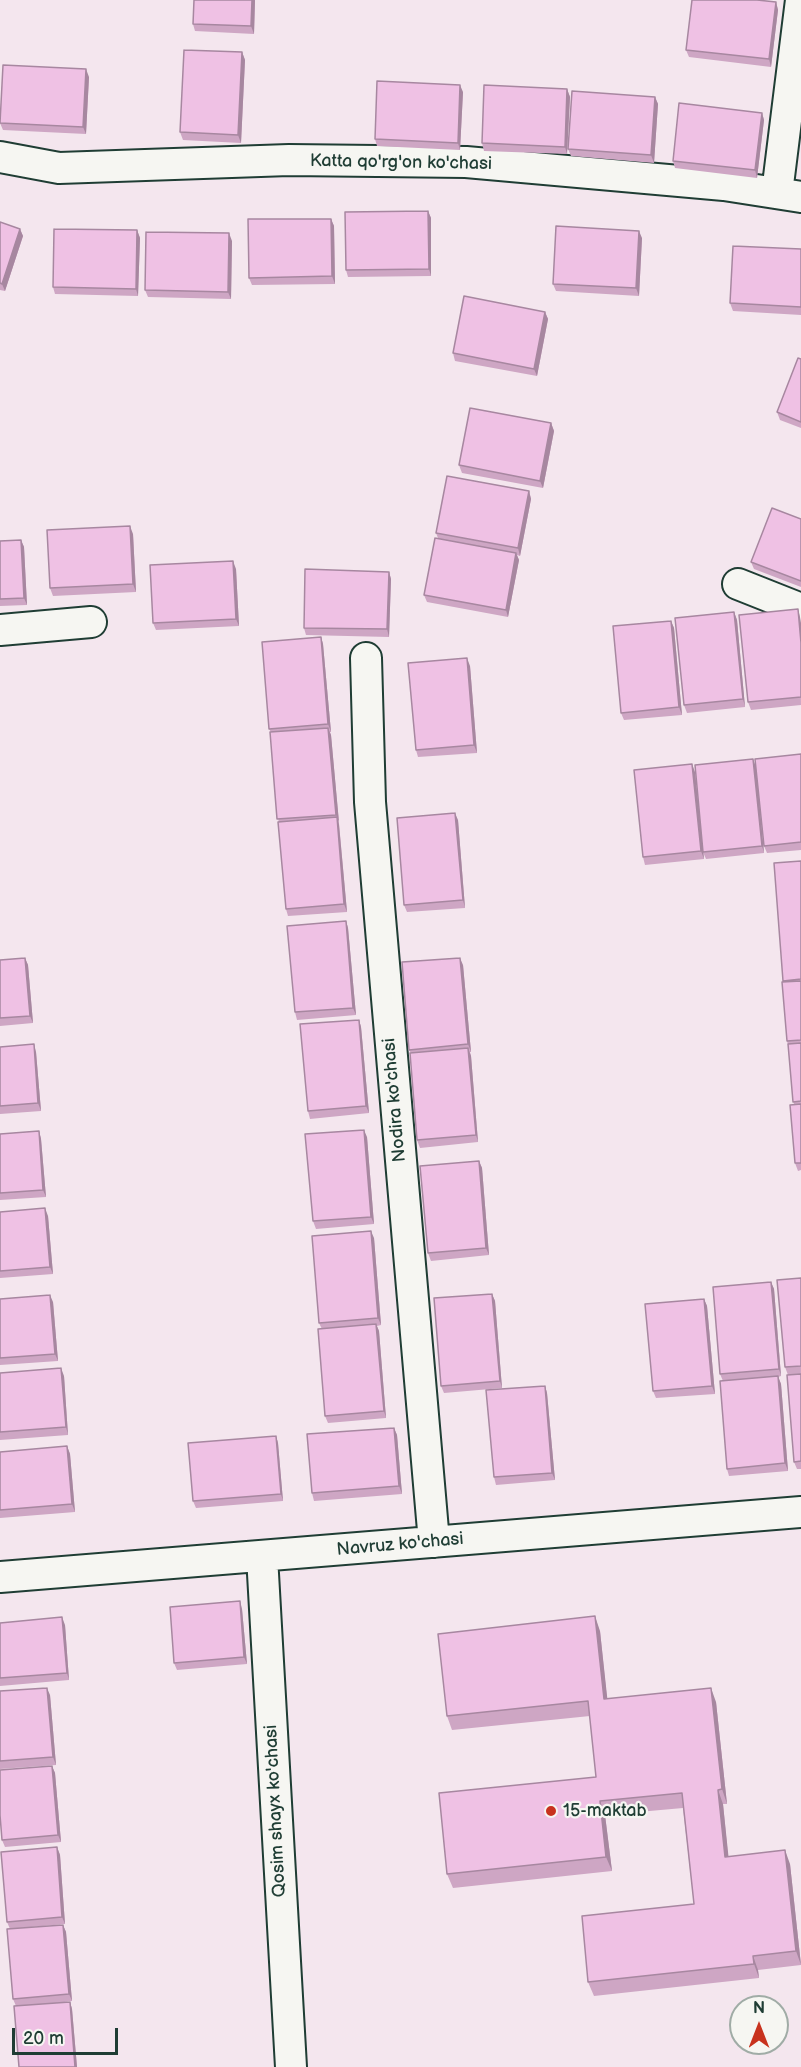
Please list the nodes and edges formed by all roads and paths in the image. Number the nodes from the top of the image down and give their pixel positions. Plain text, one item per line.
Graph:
1 (801, 0) edge
2 (0, 157) edge
3 (789, 195) edge
4 (738, 584) dead end
5 (801, 609) edge
6 (91, 622) dead end
7 (0, 630) edge
8 (366, 658) dead end
9 (801, 1512) edge
10 (434, 1542) junction
11 (262, 1556) junction
12 (0, 1577) edge
13 (291, 2067) edge

1 - 3 street
2 - 3 street, Katta qo'rg'on ko'chasi
4 - 5 street
6 - 7 street
8 - 10 street, Nodira ko'chasi
9 - 10 street, Navruz ko'chasi
10 - 11 street, Navruz ko'chasi
11 - 12 street, Navruz ko'chasi
11 - 13 street, Qosim shayx ko'chasi

